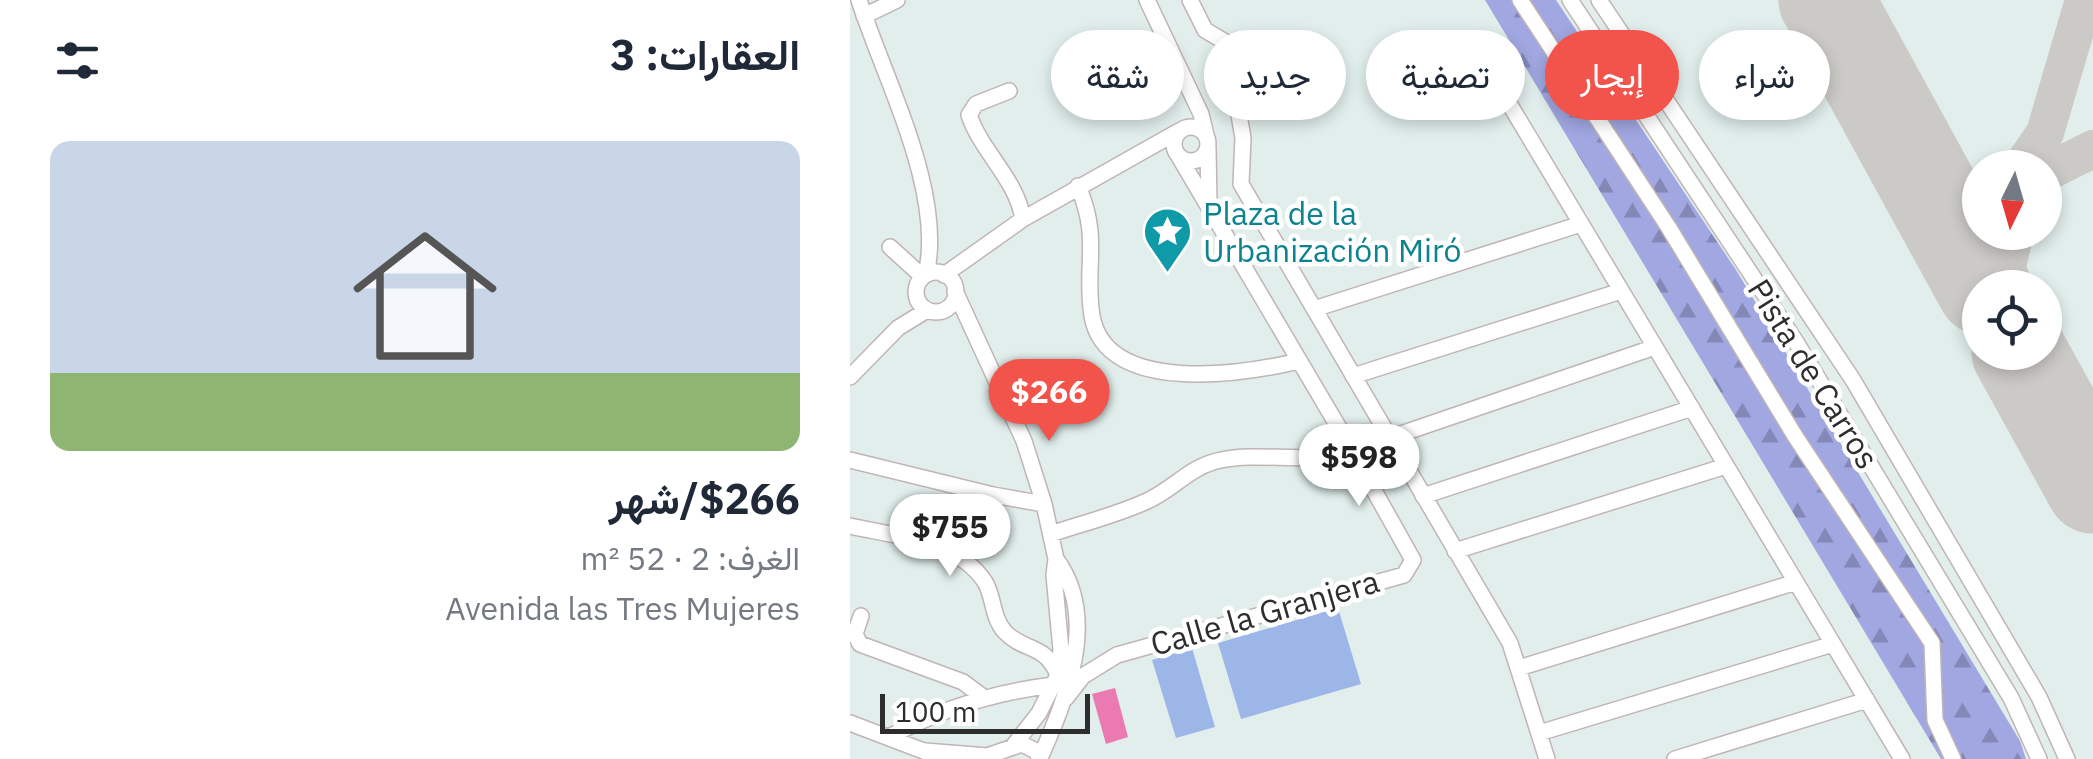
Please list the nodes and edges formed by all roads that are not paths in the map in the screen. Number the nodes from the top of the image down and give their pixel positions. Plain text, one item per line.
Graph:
1 (896, 0) edge
2 (1146, 0) edge
3 (1190, 0) edge
4 (1520, 0) edge
5 (1570, 0) edge
6 (1599, 0) edge
7 (862, 8) edge
8 (1009, 92) dead end
9 (1195, 105) junction
10 (1519, 120) edge
11 (1184, 128) junction
12 (1207, 141) junction
13 (1154, 143) junction
14 (1176, 153) junction
15 (1078, 186) junction
16 (1209, 204) junction
17 (1023, 219) junction
18 (1582, 224) junction
19 (890, 248) dead end
20 (973, 255) junction
21 (933, 275) junction
22 (955, 290) junction
23 (1622, 291) junction
24 (928, 308) junction
25 (1314, 309) junction
26 (974, 335) junction
27 (1655, 347) junction
28 (1299, 361) junction
29 (1353, 376) junction
30 (850, 377) edge
31 (1692, 408) junction
32 (1389, 438) junction
33 (1352, 450) junction
34 (850, 460) edge
35 (1726, 466) junction
36 (1424, 496) junction
37 (1044, 504) junction
38 (850, 526) edge
39 (1051, 534) junction
40 (1455, 551) junction
41 (1056, 559) junction
42 (1796, 582) junction
43 (862, 616) dead end
44 (1833, 644) junction
45 (1076, 650) junction
46 (1118, 655) junction
47 (1519, 668) junction
48 (1060, 686) junction
49 (984, 697) junction
50 (1867, 700) junction
51 (850, 723) edge
52 (1539, 733) junction
53 (889, 737) junction
54 (1007, 751) edge
55 (916, 753) edge
56 (1040, 758) edge
57 (942, 759) edge
58 (1547, 759) edge
59 (1674, 759) edge
60 (1902, 759) edge
61 (1953, 759) edge
62 (2039, 759) edge
63 (2067, 759) edge

1 - 7 street
2 - 9 street, Calle la Granjera
3 - 25 street
4 - 61 street
5 - 62 street, Pista de Carros
6 - 63 street
7 - 21 street
8 - 17 street
9 - 11 street
9 - 12 street, Calle la Granjera
10 - 18 street
11 - 12 street
11 - 13 street
11 - 14 street
12 - 14 street
12 - 16 street, Calle la Granjera
13 - 14 street
13 - 15 street
14 - 16 street, Calle la Granjera
15 - 17 street
15 - 28 street
16 - 28 street, Calle la Granjera
17 - 20 street
18 - 23 street
18 - 25 street
19 - 21 street
20 - 21 street
20 - 22 street
21 - 22 street
21 - 24 street
22 - 24 street
22 - 26 street
23 - 27 street
23 - 29 street
24 - 26 street
24 - 30 street
25 - 29 street
26 - 37 street
27 - 31 street
27 - 32 street
28 - 33 street, Calle la Granjera
29 - 32 street
31 - 35 street
31 - 36 street
32 - 36 street
33 - 39 street
33 - 46 street, Calle la Granjera
34 - 37 street
35 - 40 street
35 - 42 street
36 - 40 street
37 - 39 street
38 - 48 street
39 - 41 street
40 - 47 street
41 - 45 street
41 - 48 street
42 - 44 street
42 - 47 street
43 - 49 street
44 - 50 street
44 - 52 street
45 - 46 street, Calle la Granjera
45 - 48 street
46 - 48 street, Calle la Granjera
47 - 52 street
48 - 49 street
48 - 54 street
48 - 56 street
49 - 53 street
50 - 59 street
50 - 60 street
51 - 53 street
52 - 58 street
53 - 55 street
54 - 55 street
54 - 56 street
55 - 57 street

